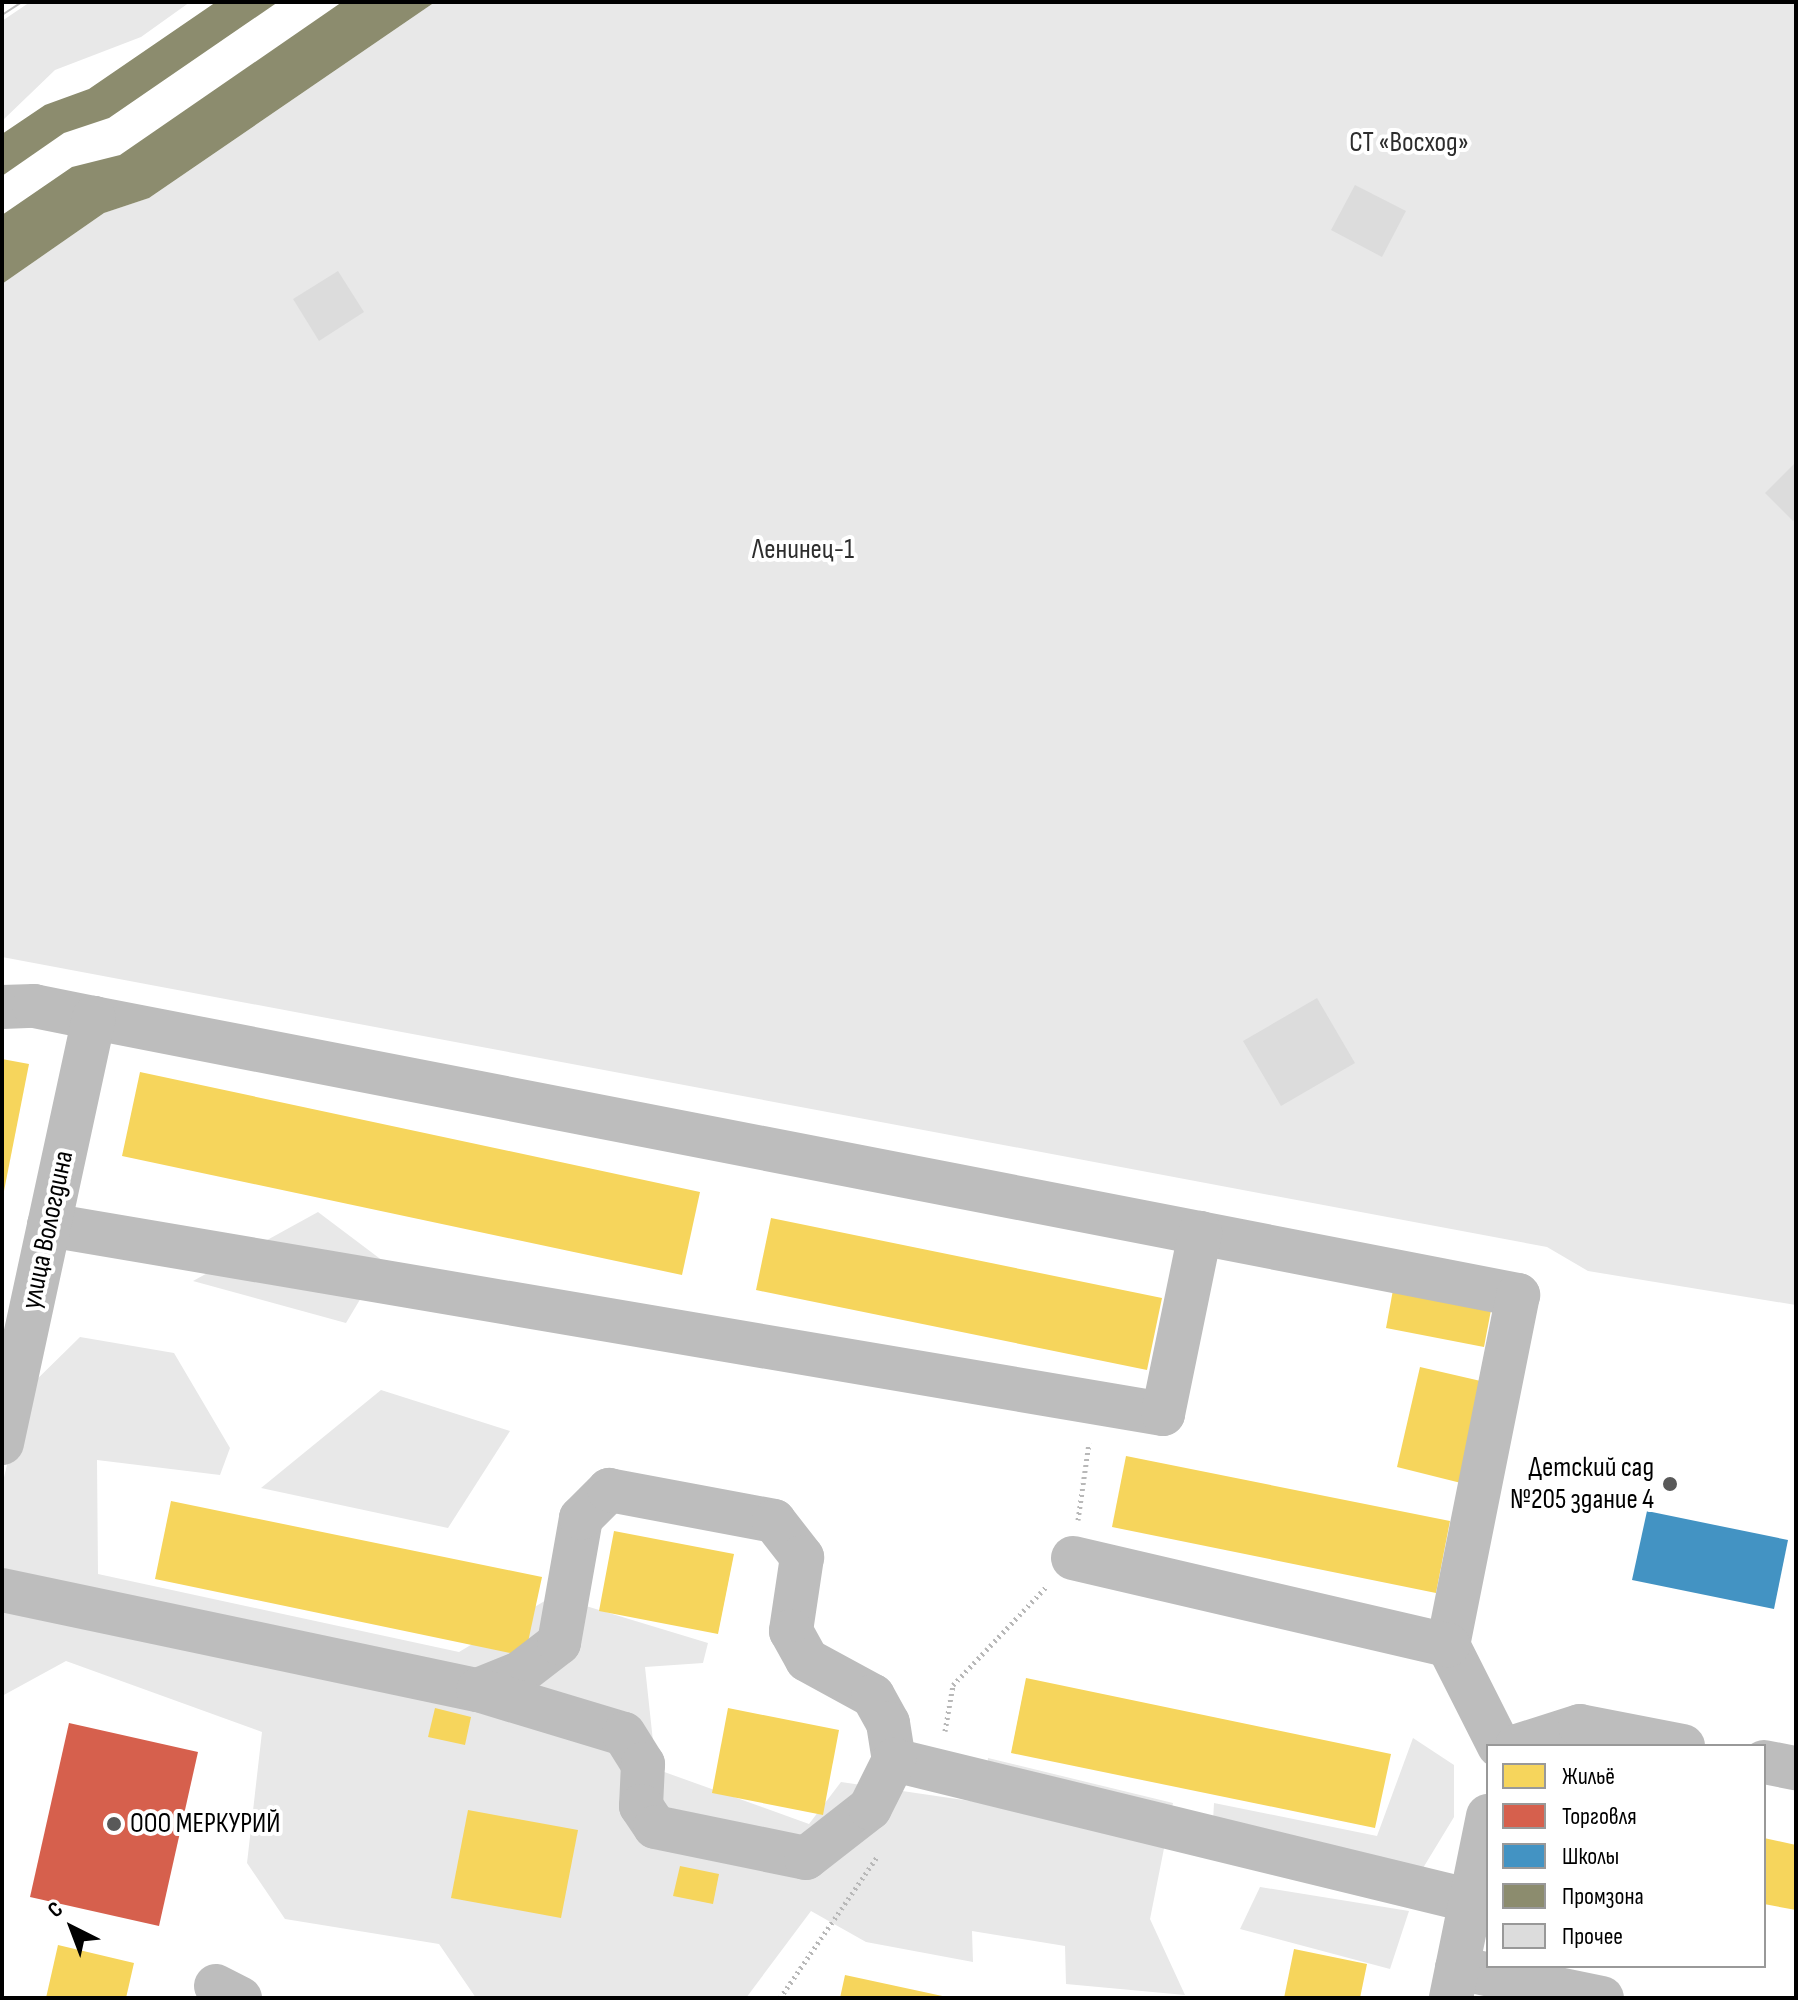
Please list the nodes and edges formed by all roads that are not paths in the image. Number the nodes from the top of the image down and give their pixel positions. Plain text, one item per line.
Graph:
1 (2, 1007) edge
2 (94, 1018) junction
3 (49, 1225) junction
4 (1200, 1233) junction
5 (3, 1429) edge
6 (1073, 1558) road end
7 (2, 1590) edge
8 (1448, 1645) junction
9 (478, 1690) junction
10 (1498, 1744) edge
11 (1523, 1744) edge
12 (1673, 1744) edge
13 (894, 1760) junction
14 (1766, 1762) edge
15 (1796, 1768) edge
16 (1486, 1826) edge
17 (1471, 1901) junction
18 (1454, 1983) edge
19 (1602, 1998) edge

1 - 2 street
2 - 3 street, улица Вологдина
2 - 4 street
3 - 4 street
3 - 5 street, улица Вологдина
4 - 8 street
6 - 8 street
7 - 9 street
8 - 10 street
9 - 13 street
9 - 13 street
11 - 12 street
13 - 17 street
14 - 15 street
16 - 17 street
17 - 18 street
18 - 19 street

